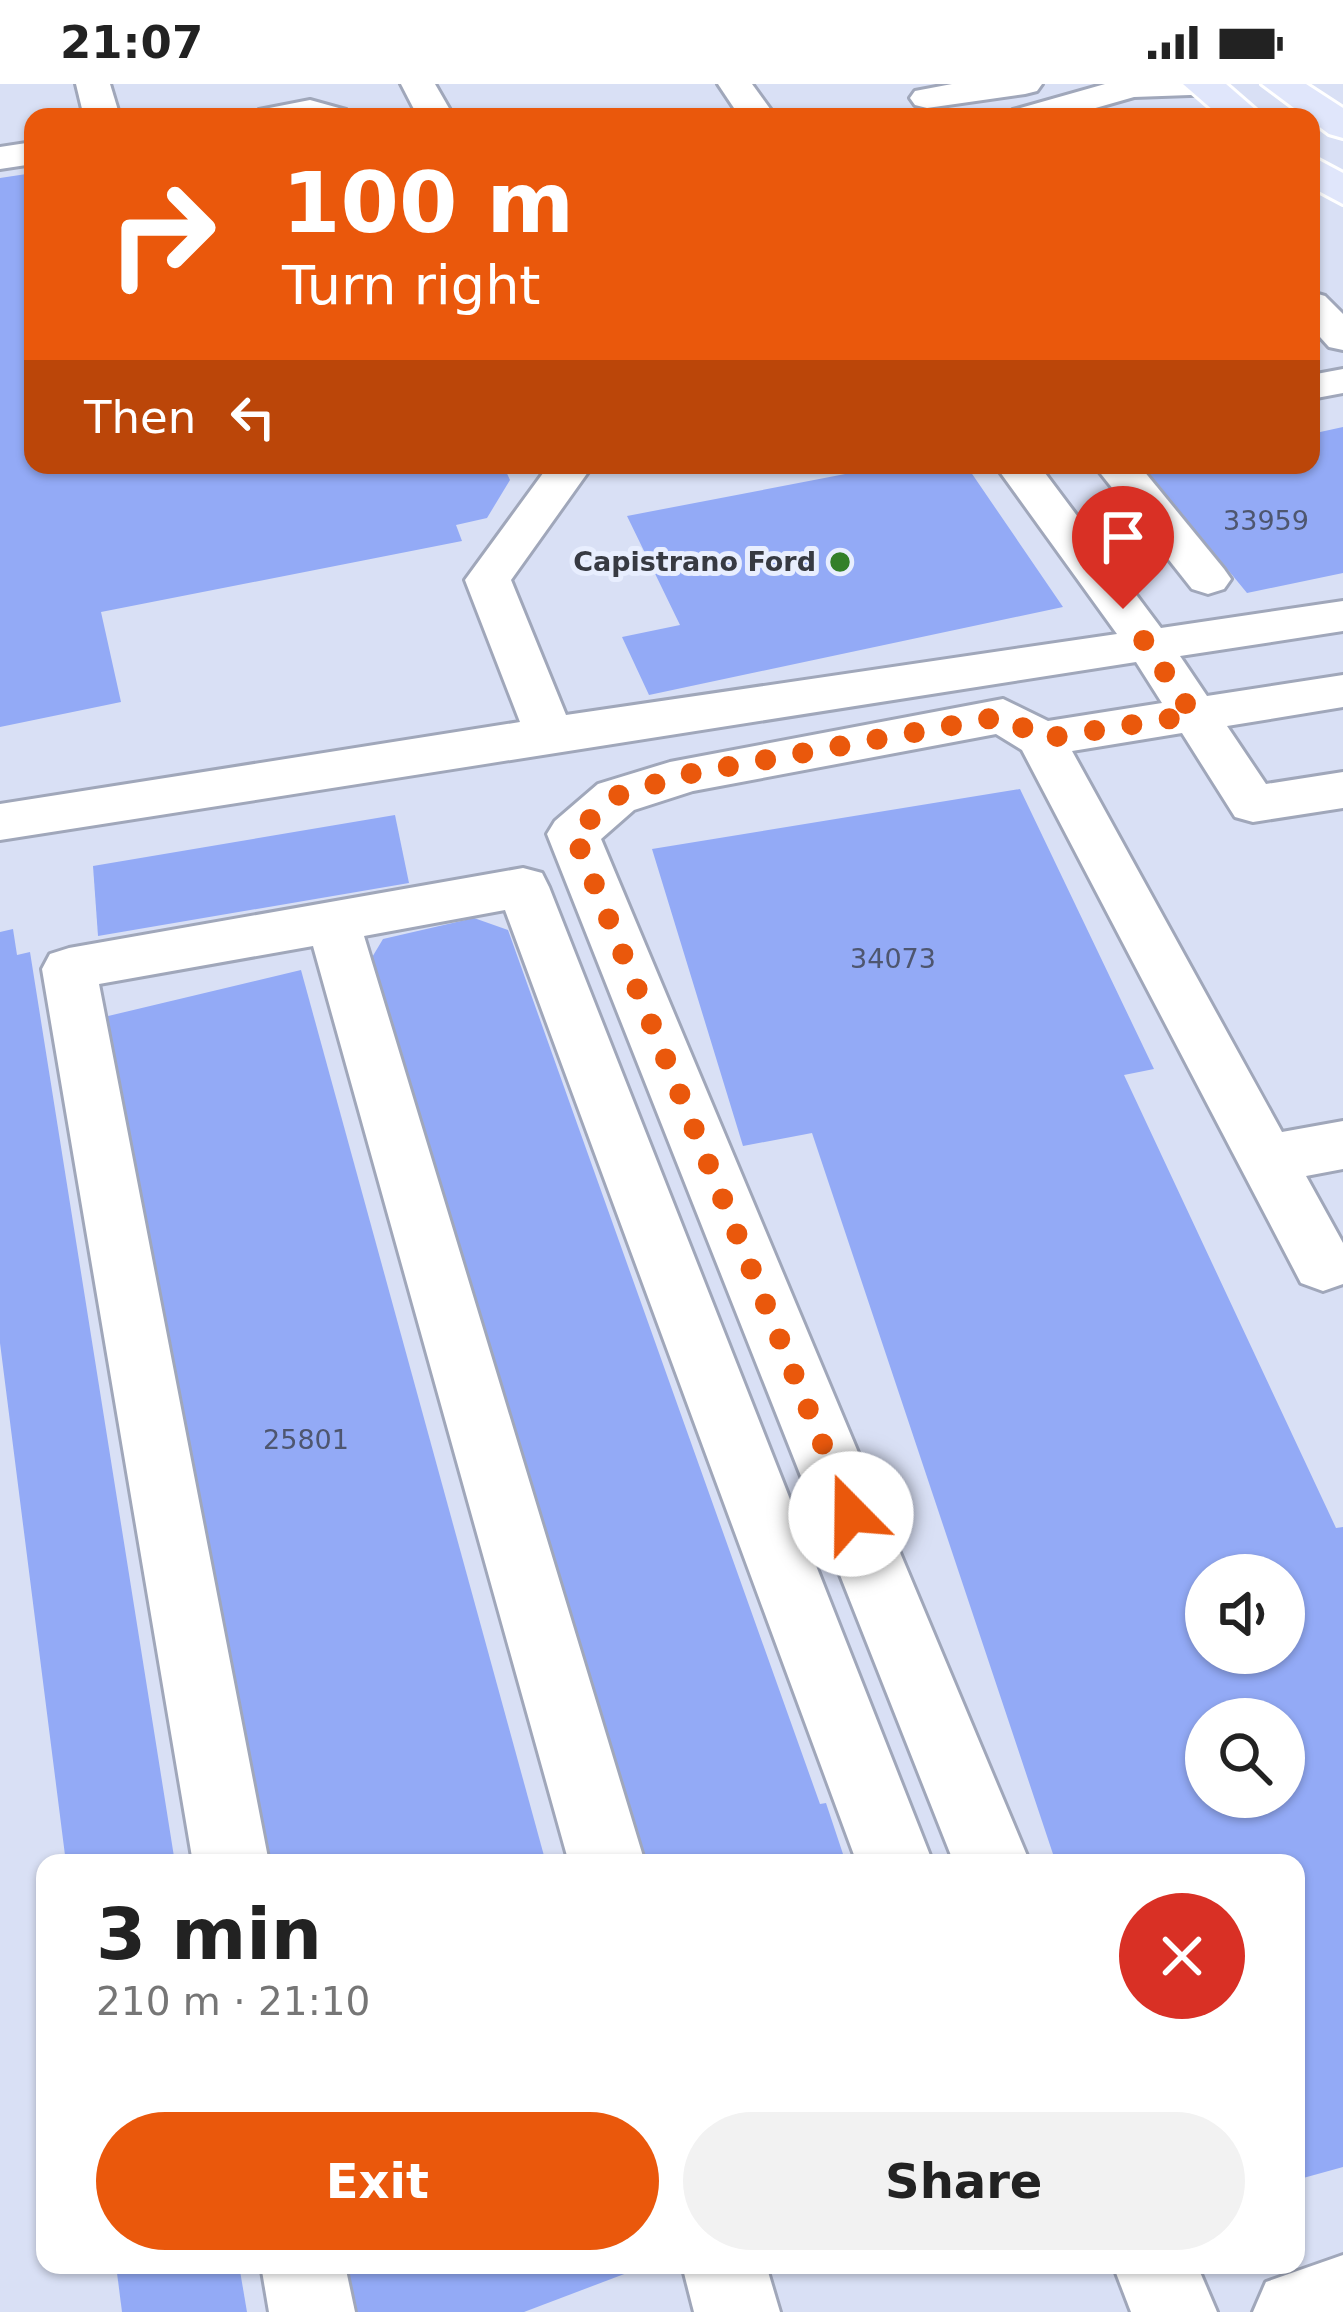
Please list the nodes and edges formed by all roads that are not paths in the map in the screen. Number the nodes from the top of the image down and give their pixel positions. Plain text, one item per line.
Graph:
1 (1025, 84) edge
2 (1282, 84) edge
3 (1209, 85) edge
4 (927, 98) dead end
5 (1057, 108) edge
6 (1167, 108) edge
7 (1235, 108) edge
8 (1317, 108) edge
9 (1320, 314) edge
10 (1343, 338) edge
11 (565, 474) edge
12 (1024, 474) edge
13 (1123, 474) edge
14 (1208, 579) dead end
15 (1343, 616) edge
16 (1149, 645) junction
17 (1343, 692) edge
18 (1193, 715) junction
19 (549, 734) junction
20 (1041, 739) junction
21 (1343, 790) edge
22 (0, 822) edge
23 (333, 922) junction
24 (1343, 1145) edge
25 (1265, 1159) junction
26 (1336, 1277) edge
27 (229, 1854) edge
28 (604, 1854) edge
29 (892, 1854) edge
30 (988, 1854) edge
31 (305, 2274) edge
32 (726, 2274) edge
33 (1159, 2274) edge
34 (1343, 2298) edge
35 (312, 2312) edge
36 (737, 2312) edge
37 (1174, 2312) edge
38 (1296, 2312) edge

1 - 4 lane
2 - 8 main road
3 - 5 lane
3 - 6 lane
3 - 7 main road
9 - 10 lane
11 - 19 lane
12 - 16 lane
13 - 14 lane
15 - 16 lane
16 - 18 lane
16 - 19 lane
17 - 18 lane
18 - 20 lane
18 - 21 lane
19 - 22 lane
20 - 25 lane
20 - 30 lane
23 - 27 lane
23 - 28 lane
23 - 29 lane
24 - 25 lane
25 - 26 lane
31 - 35 lane
32 - 36 lane
33 - 37 lane
34 - 38 lane

